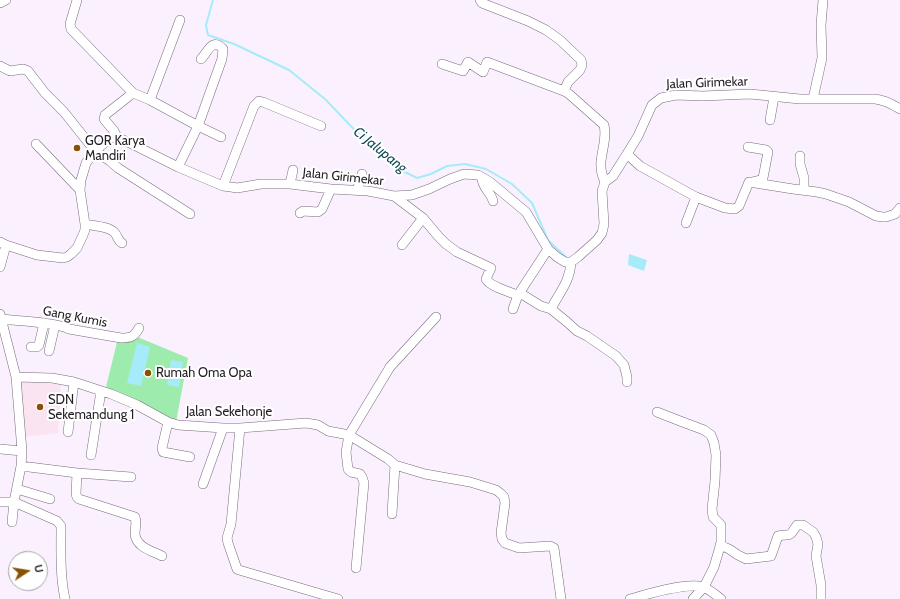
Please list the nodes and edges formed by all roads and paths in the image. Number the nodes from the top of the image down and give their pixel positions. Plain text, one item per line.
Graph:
1 (6, 0) edge
2 (77, 0) edge
3 (480, 0) edge
4 (822, 0) edge
5 (0, 3) edge
6 (180, 20) dead end
7 (201, 59) dead end
8 (442, 64) dead end
9 (0, 66) edge
10 (564, 91) junction
11 (133, 93) junction
12 (774, 97) junction
13 (813, 99) junction
14 (150, 100) junction
15 (900, 109) edge
16 (770, 120) dead end
17 (198, 126) junction
18 (321, 126) dead end
19 (117, 137) junction
20 (221, 137) dead end
21 (36, 144) dead end
22 (748, 147) dead end
23 (94, 151) junction
24 (627, 154) junction
25 (800, 156) dead end
26 (178, 167) junction
27 (293, 170) dead end
28 (362, 174) dead end
29 (482, 178) junction
30 (605, 182) junction
31 (749, 182) junction
32 (290, 184) junction
33 (223, 186) junction
34 (331, 189) junction
35 (80, 190) junction
36 (357, 190) junction
37 (804, 190) junction
38 (394, 196) junction
39 (696, 197) junction
40 (493, 201) dead end
41 (900, 208) edge
42 (300, 212) dead end
43 (190, 214) dead end
44 (423, 218) junction
45 (686, 223) dead end
46 (85, 224) junction
47 (3, 243) edge
48 (122, 243) dead end
49 (402, 245) dead end
50 (548, 249) junction
51 (570, 262) junction
52 (0, 267) edge
53 (519, 294) junction
54 (513, 309) dead end
55 (551, 310) junction
56 (0, 317) edge
57 (436, 317) dead end
58 (44, 323) junction
59 (55, 325) junction
60 (139, 328) dead end
61 (31, 347) dead end
62 (49, 351) dead end
63 (16, 377) junction
64 (74, 382) junction
65 (627, 382) dead end
66 (101, 391) junction
67 (657, 412) dead end
68 (168, 422) junction
69 (224, 428) junction
70 (240, 428) junction
71 (68, 432) dead end
72 (350, 436) junction
73 (0, 449) edge
74 (22, 451) junction
75 (91, 454) dead end
76 (190, 457) dead end
77 (395, 464) junction
78 (21, 466) junction
79 (77, 473) junction
80 (131, 477) dead end
81 (203, 484) dead end
82 (17, 489) junction
83 (50, 499) dead end
84 (0, 502) edge
85 (14, 502) junction
86 (392, 514) dead end
87 (12, 522) dead end
88 (720, 545) junction
89 (162, 556) dead end
90 (356, 568) dead end
91 (704, 587) junction
92 (65, 599) edge
93 (338, 599) edge
94 (562, 599) edge
95 (630, 599) edge
96 (693, 599) edge
97 (721, 599) edge
98 (821, 599) edge

1 - 5 street
2 - 11 street
3 - 10 street
4 - 13 street
6 - 14 street
7 - 17 street
8 - 10 street
9 - 23 street
10 - 30 street
11 - 14 street
11 - 19 street
12 - 13 street, Jalan Girimekar
12 - 16 street
12 - 24 street, Jalan Girimekar
13 - 15 street, Jalan Girimekar
14 - 17 street
17 - 20 street
17 - 26 street
18 - 33 street
19 - 23 street
19 - 26 street, Jalan Girimekar
21 - 35 street
22 - 31 street
23 - 35 street
23 - 43 street
24 - 30 street, Jalan Girimekar
24 - 39 street
25 - 37 street
26 - 33 street, Jalan Girimekar
27 - 32 street
28 - 36 street
29 - 38 street, Jalan Girimekar
29 - 40 street
29 - 50 street, Jalan Girimekar
30 - 51 street
31 - 37 street
31 - 39 street
32 - 33 street, Jalan Girimekar
32 - 34 street, Jalan Girimekar
34 - 36 street, Jalan Girimekar
34 - 42 street
35 - 46 street
36 - 38 street, Jalan Girimekar
37 - 41 street
38 - 44 street
39 - 45 street
44 - 49 street
44 - 53 street
46 - 47 street
46 - 48 street
47 - 52 street
50 - 51 street, Jalan Girimekar
50 - 53 street
51 - 55 street
53 - 54 street
53 - 55 street
55 - 65 street
56 - 58 street, Gang Kumis
56 - 63 street
57 - 72 street
58 - 59 street, Gang Kumis
58 - 61 street
59 - 60 street, Gang Kumis
59 - 62 street
63 - 64 street, Jalan Sekehonje
63 - 74 street
64 - 66 street, Jalan Sekehonje
64 - 71 street
66 - 68 street, Jalan Sekehonje
66 - 75 street
67 - 88 street
68 - 69 street, Jalan Sekehonje
68 - 76 street
69 - 70 street, Jalan Sekehonje
69 - 81 street
70 - 72 street, Jalan Sekehonje
70 - 93 street
72 - 77 street, Jalan Sekehonje
72 - 90 street
73 - 74 street
74 - 78 street
77 - 86 street
77 - 94 street, Jalan Sekehonje
78 - 79 street
78 - 82 street
79 - 80 street
79 - 89 street
82 - 83 street
82 - 85 street
84 - 85 street
85 - 87 street
85 - 92 street
88 - 91 street
88 - 98 street
91 - 95 street
91 - 96 street
91 - 97 street

